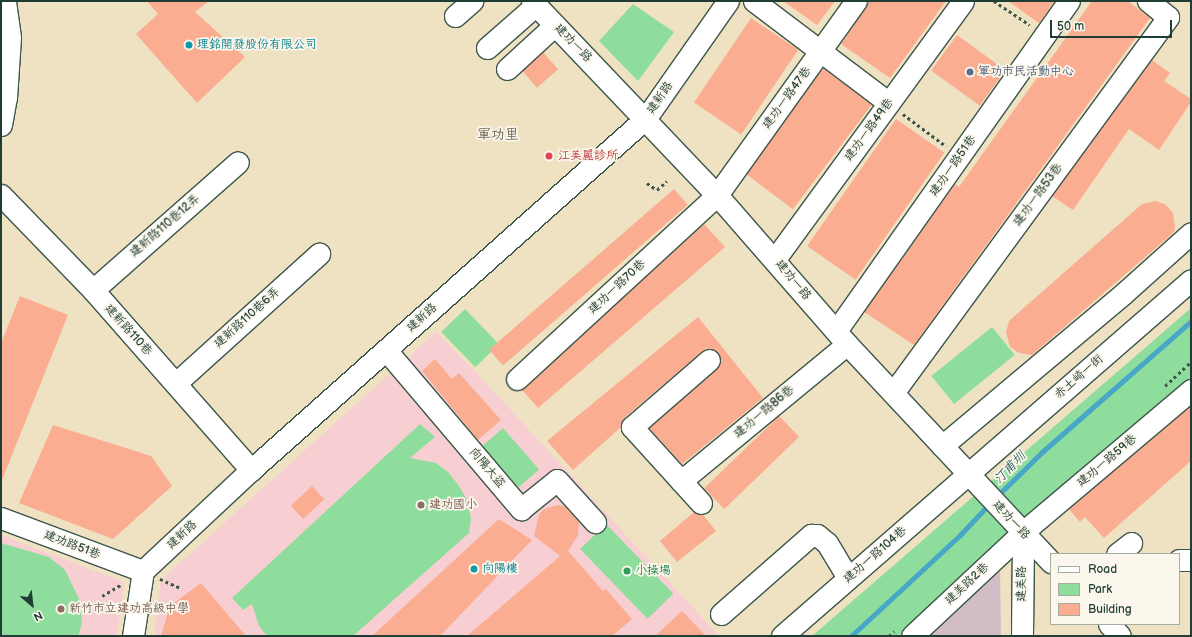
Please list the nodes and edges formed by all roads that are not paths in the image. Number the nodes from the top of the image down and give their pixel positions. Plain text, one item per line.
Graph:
1 (5, 1) edge
2 (472, 1) edge
3 (728, 1) edge
4 (754, 1) edge
5 (856, 1) edge
6 (963, 1) edge
7 (1069, 1) edge
8 (1148, 1) edge
9 (534, 3) edge
10 (455, 16) dead end
11 (555, 25) junction
12 (487, 48) dead end
13 (820, 51) junction
14 (507, 69) dead end
15 (4, 100) edge
16 (889, 103) junction
17 (646, 118) junction
18 (1, 125) edge
19 (238, 162) dead end
20 (717, 194) junction
21 (1, 195) edge
22 (1191, 233) edge
23 (319, 254) dead end
24 (775, 259) junction
25 (1191, 280) edge
26 (93, 290) junction
27 (1123, 294) junction
28 (1144, 320) junction
29 (842, 338) junction
30 (386, 350) junction
31 (709, 360) dead end
32 (517, 380) dead end
33 (176, 383) junction
34 (1191, 390) edge
35 (893, 393) junction
36 (942, 446) junction
37 (251, 470) junction
38 (968, 473) junction
39 (681, 481) junction
40 (701, 503) dead end
41 (1, 518) edge
42 (595, 522) dead end
43 (1018, 528) junction
44 (1180, 560) edge
45 (1191, 560) edge
46 (1050, 561) edge
47 (143, 572) junction
48 (848, 578) junction
49 (721, 614) dead end
50 (1110, 625) edge
51 (132, 636) edge
52 (782, 636) edge
53 (912, 636) edge
54 (1022, 636) edge
55 (1120, 636) edge

1 - 15 street
2 - 10 street
3 - 17 street, 建新路
4 - 13 street
5 - 13 street, 建功一路47巷
6 - 16 street, 建功一路49巷
7 - 29 street, 建功一路51巷
8 - 35 street, 建功一路53巷
9 - 11 street, 建功一路
9 - 12 street
11 - 14 street
11 - 17 street, 建功一路
13 - 16 street
13 - 20 street, 建功一路47巷
15 - 18 street
16 - 24 street, 建功一路49巷
17 - 20 street, 建功一路
17 - 30 street, 建新路
19 - 26 street, 建新路110巷12弄
20 - 24 street, 建功一路
20 - 32 street, 建功一路70巷
21 - 26 street, 建新路110巷
22 - 27 street
23 - 33 street, 建新路110巷6弄
24 - 29 street, 建功一路
25 - 28 street, 赤土崎一街
26 - 33 street, 建新路110巷
27 - 28 street
27 - 36 street
28 - 38 street, 赤土崎一街
29 - 35 street, 建功一路
29 - 39 street, 建功一路86巷
30 - 37 street, 建新路
30 - 42 street, 向陽大盜
31 - 39 street
33 - 37 street, 建新路110巷
34 - 43 street, 建功一路59巷
35 - 36 street, 建功一路
36 - 38 street, 建功一路
37 - 47 street, 建新路
38 - 43 street, 建功一路
38 - 48 street, 建功一路104巷
39 - 40 street
41 - 47 street, 建功路51巷
43 - 46 street, 建功一路
43 - 53 street, 建美路2巷
43 - 54 street, 建美路
44 - 45 street
47 - 51 street
48 - 49 street
48 - 52 street, 建功一路104巷
50 - 55 street

